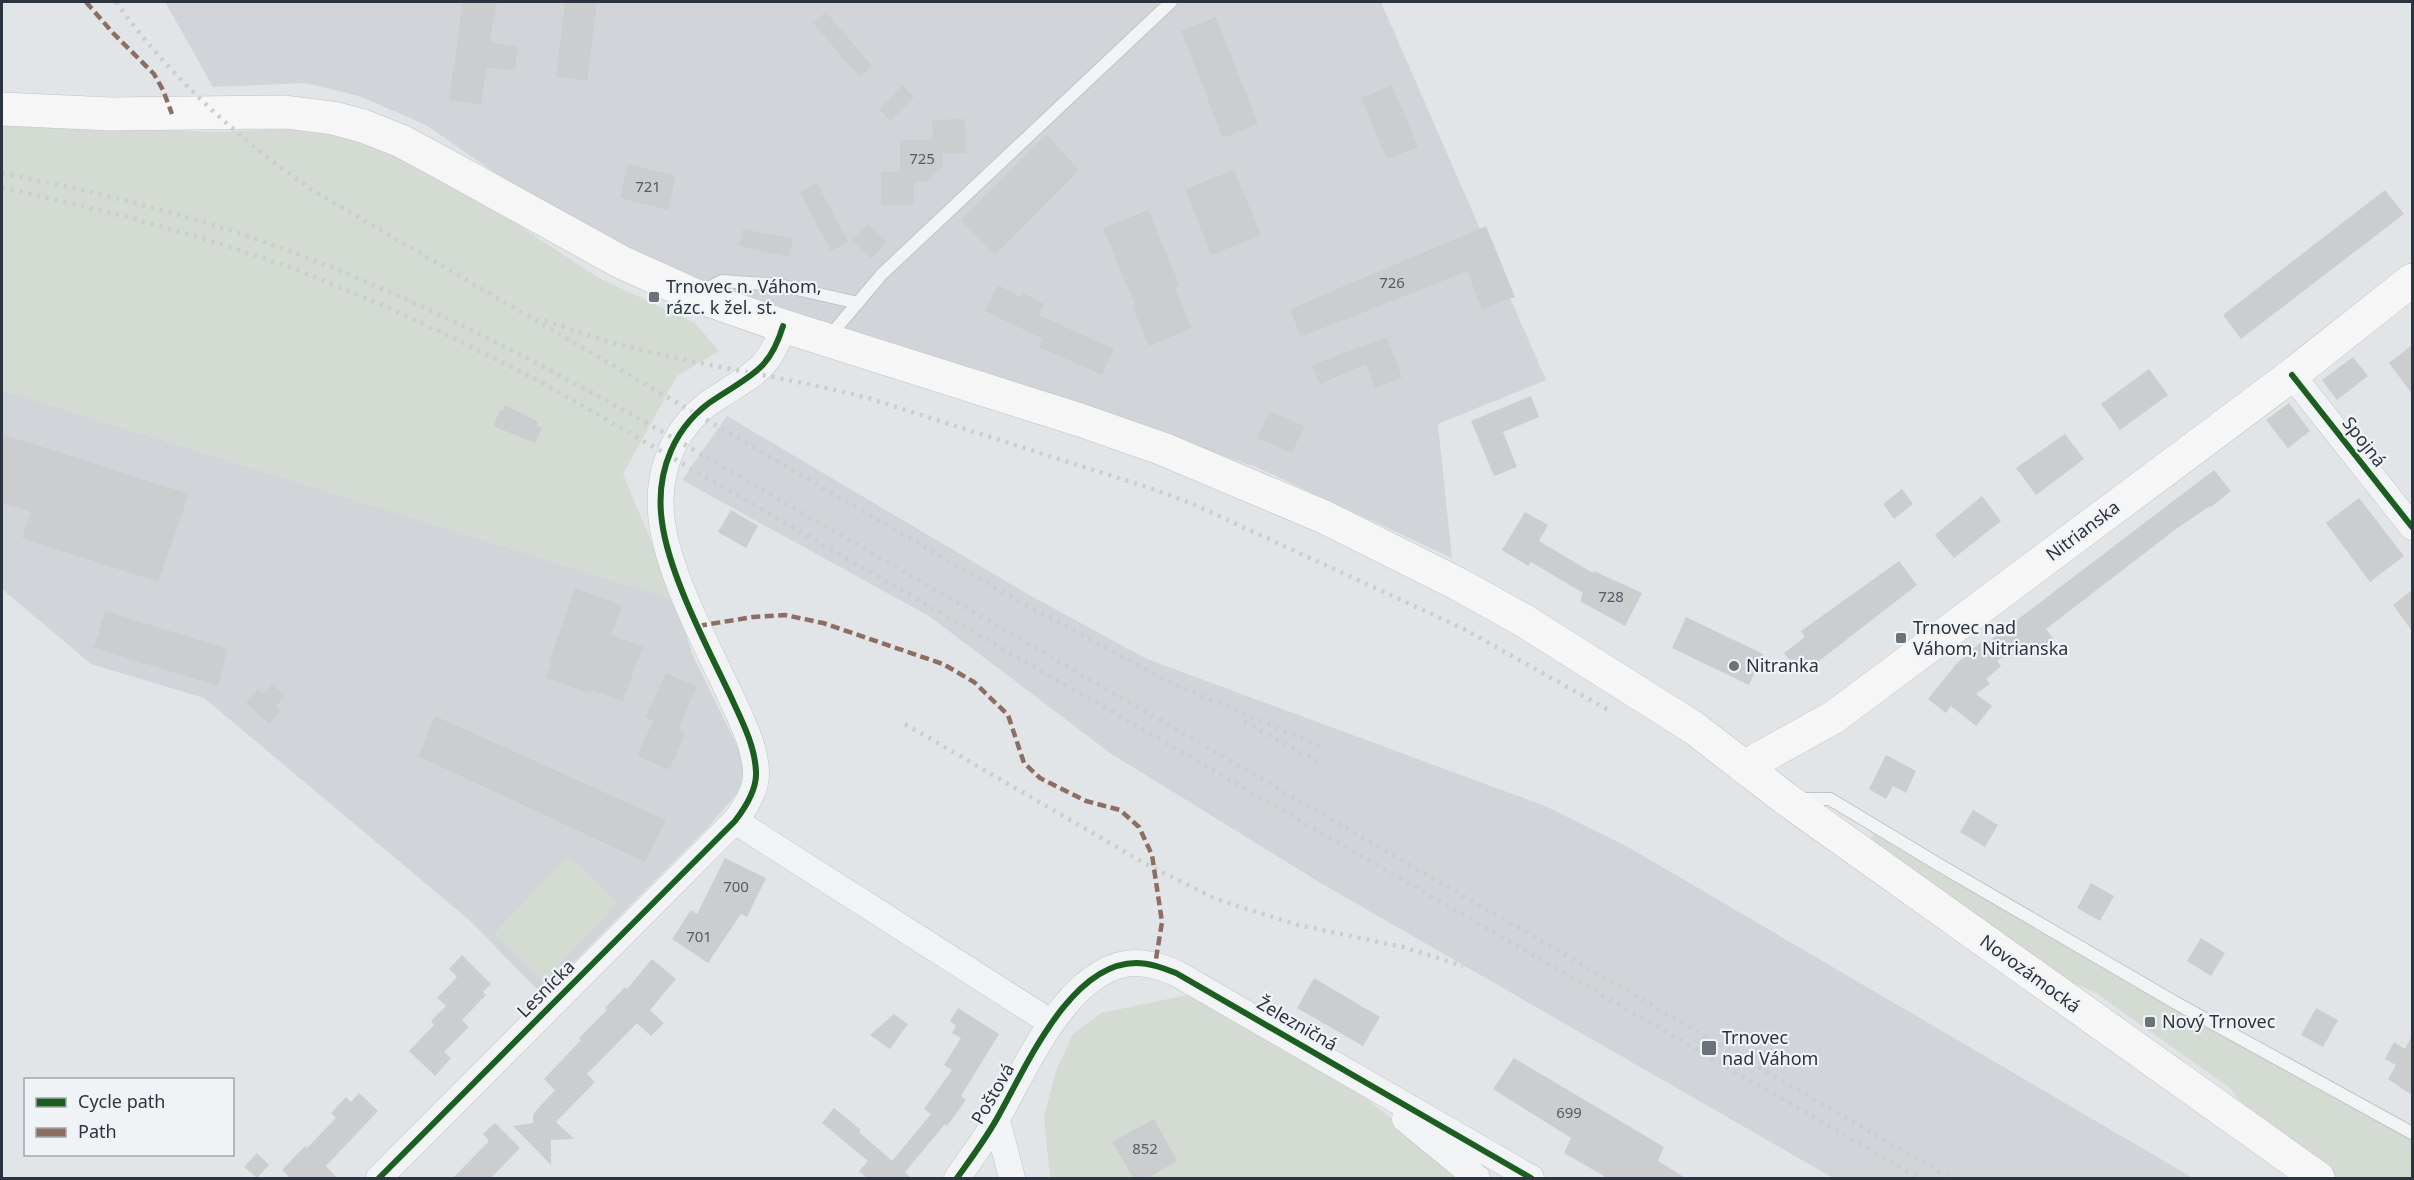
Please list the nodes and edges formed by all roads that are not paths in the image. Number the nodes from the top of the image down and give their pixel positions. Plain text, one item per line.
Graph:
1 (1171, 2) edge
2 (2, 109) edge
3 (2412, 280) edge
4 (694, 295) junction
5 (858, 303) junction
6 (783, 326) junction
7 (827, 339) junction
8 (2292, 375) junction
9 (2412, 527) edge
10 (1744, 767) junction
11 (1786, 799) junction
12 (735, 821) junction
13 (1050, 1022) junction
14 (1345, 1069) junction
15 (997, 1120) junction
16 (2412, 1133) edge
17 (379, 1179) edge
18 (957, 1179) edge
19 (1012, 1179) edge
20 (1477, 1179) edge
21 (1531, 1179) edge
22 (2318, 1179) edge

1 - 5 lane
2 - 4 main road, Novozámocká
3 - 8 main road, Nitrianska
4 - 5 lane
4 - 6 main road, Novozámocká
5 - 7 lane
6 - 7 main road, Novozámocká
6 - 12 street, Lesnícka
7 - 10 main road, Novozámocká
8 - 9 street, Spojná
8 - 10 main road, Nitrianska
10 - 11 main road, Novozámocká
11 - 16 lane
11 - 22 main road, Novozámocká
12 - 13 street
12 - 17 street, Lesnícka
13 - 14 street, Železničná
13 - 15 street, Poštová
14 - 20 street, Železničná
14 - 21 street, Železničná
15 - 18 street, Poštová
15 - 19 street

